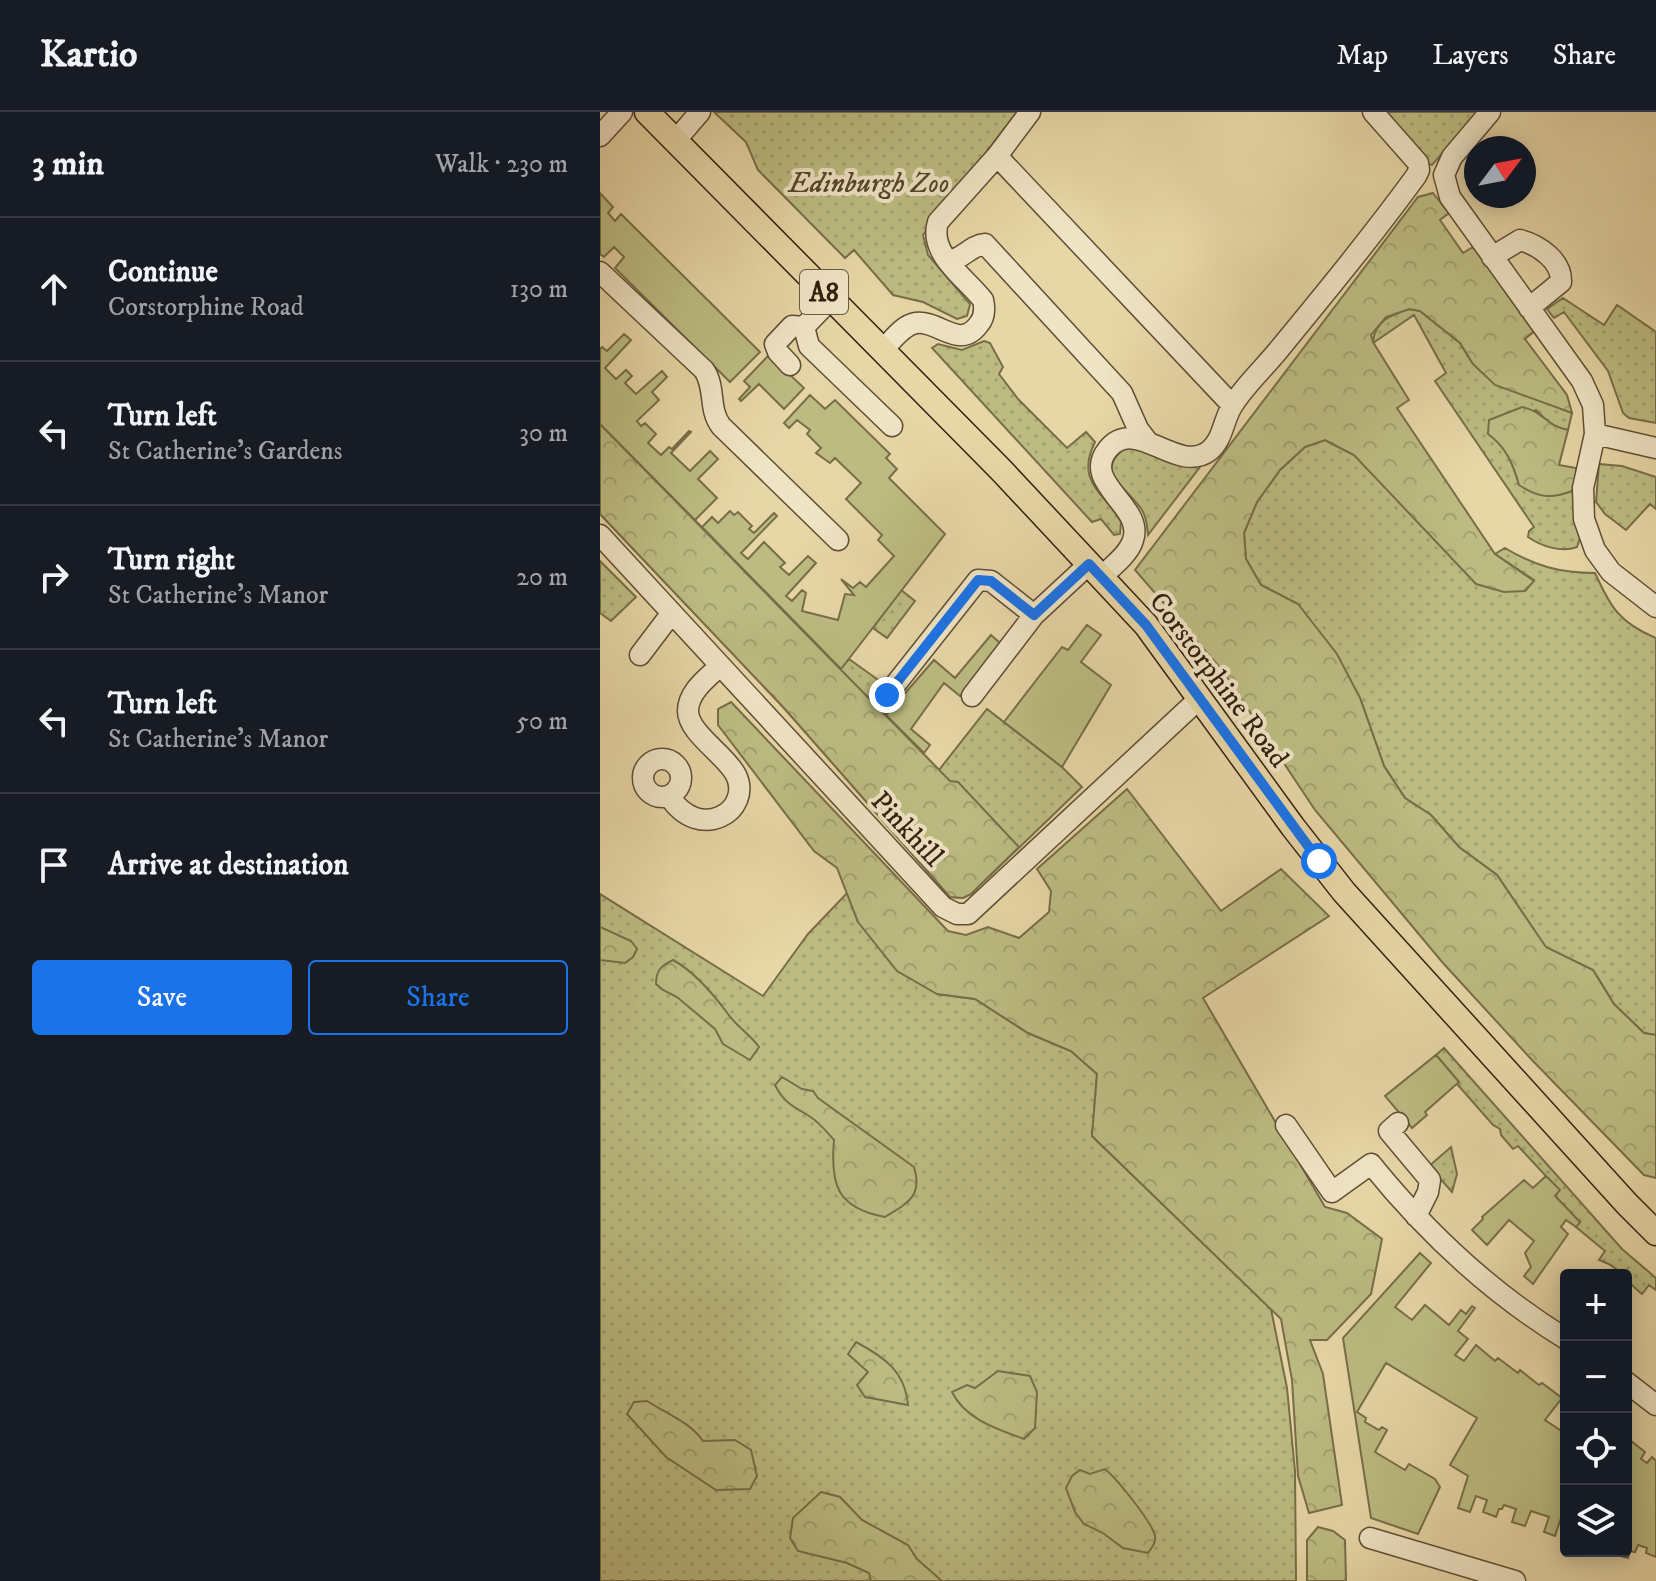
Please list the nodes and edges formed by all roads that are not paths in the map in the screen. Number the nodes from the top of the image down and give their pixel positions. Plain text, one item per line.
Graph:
1 (622, 112) edge
2 (647, 112) edge
3 (700, 112) edge
4 (1030, 112) edge
5 (1373, 112) edge
6 (1490, 112) edge
7 (600, 136) edge
8 (676, 140) junction
9 (997, 156) junction
10 (1492, 257) junction
11 (949, 261) junction
12 (600, 272) edge
13 (831, 299) junction
14 (1529, 308) junction
15 (804, 327) junction
16 (882, 351) junction
17 (790, 365) dead end
18 (1232, 405) junction
19 (892, 426) dead end
20 (1595, 434) junction
21 (1148, 442) junction
22 (1656, 448) edge
23 (600, 535) edge
24 (838, 540) dead end
25 (1095, 570) junction
26 (1656, 607) edge
27 (671, 614) junction
28 (1034, 615) junction
29 (640, 655) dead end
30 (720, 666) junction
31 (887, 695) dead end
32 (972, 696) dead end
33 (1200, 698) junction
34 (669, 796) dead end
35 (1398, 1123) dead end
36 (1286, 1125) dead end
37 (1416, 1216) junction
38 (1656, 1233) edge
39 (1560, 1335) edge
40 (1632, 1387) edge
41 (1656, 1405) edge
42 (1370, 1538) dead end
43 (1455, 1572) edge
44 (1515, 1581) edge

1 - 7 street
2 - 8 main road, Corstorphine Road / A8
3 - 8 street
4 - 9 street
5 - 18 street
6 - 10 street
8 - 13 main road, Corstorphine Road / A8
9 - 11 street
9 - 18 street
10 - 14 street
10 - 14 street
11 - 16 street
11 - 21 street
12 - 24 street
13 - 15 street
13 - 16 main road, Corstorphine Road / A8
14 - 20 street
15 - 17 street
15 - 19 street
16 - 25 main road, Corstorphine Road / A8
18 - 21 street
20 - 22 street
20 - 26 street
21 - 25 street
23 - 27 street, Pinkhill
25 - 28 street
25 - 33 main road, Corstorphine Road / A8
27 - 29 street
27 - 30 street, Pinkhill
28 - 31 street
28 - 32 street
30 - 33 street, Pinkhill
30 - 34 street
33 - 38 main road, Corstorphine Road / A8
35 - 37 street
36 - 37 street
37 - 39 street
40 - 41 street
42 - 43 street
43 - 44 street

